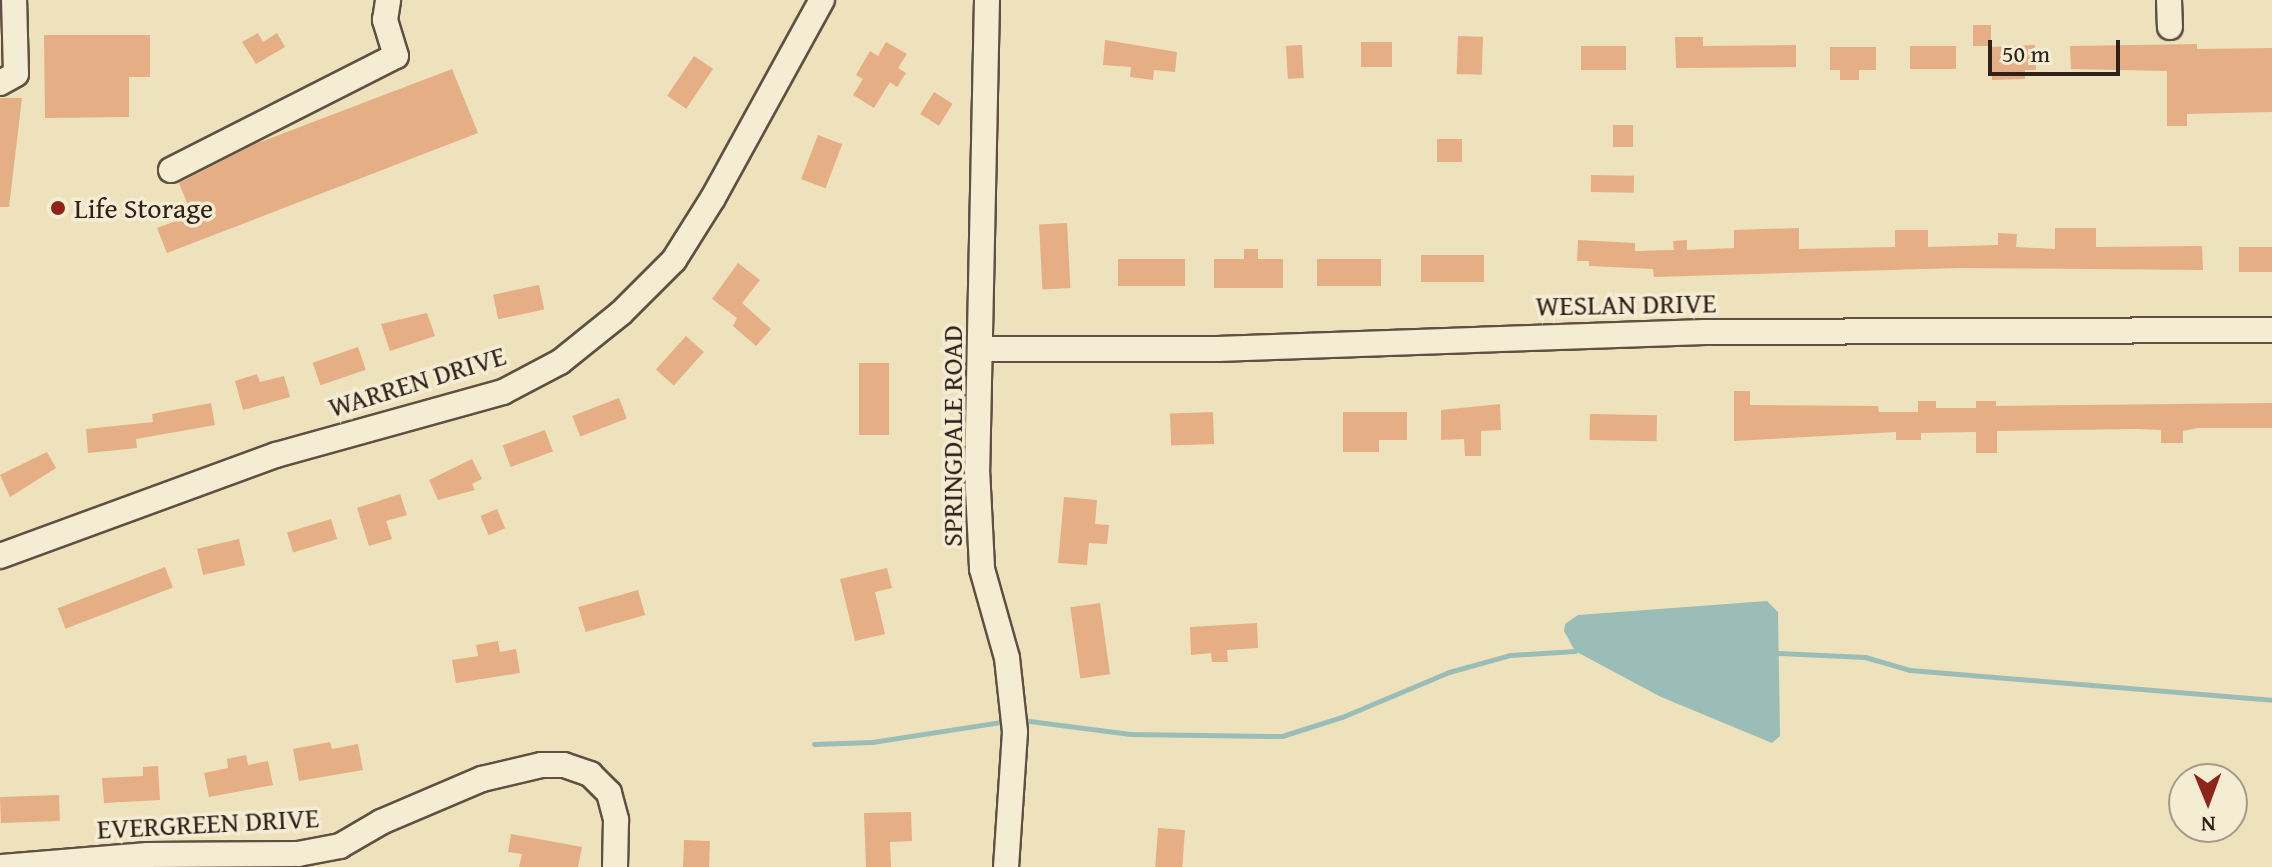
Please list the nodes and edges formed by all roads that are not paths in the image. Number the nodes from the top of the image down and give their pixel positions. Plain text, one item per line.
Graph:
1 (14, 0) edge
2 (388, 0) edge
3 (822, 0) edge
4 (987, 0) edge
5 (2169, 0) edge
6 (2170, 27) dead end
7 (0, 83) edge
8 (171, 170) dead end
9 (2272, 330) edge
10 (981, 349) junction
11 (0, 556) edge
12 (2, 867) edge
13 (615, 867) edge
14 (1006, 867) edge

1 - 7 street
2 - 8 street
3 - 11 street, WARREN DRIVE
4 - 10 street, SPRINGDALE ROAD
5 - 6 street
9 - 10 street, WESLAN DRIVE
10 - 14 street, SPRINGDALE ROAD
12 - 13 street, EVERGREEN DRIVE

